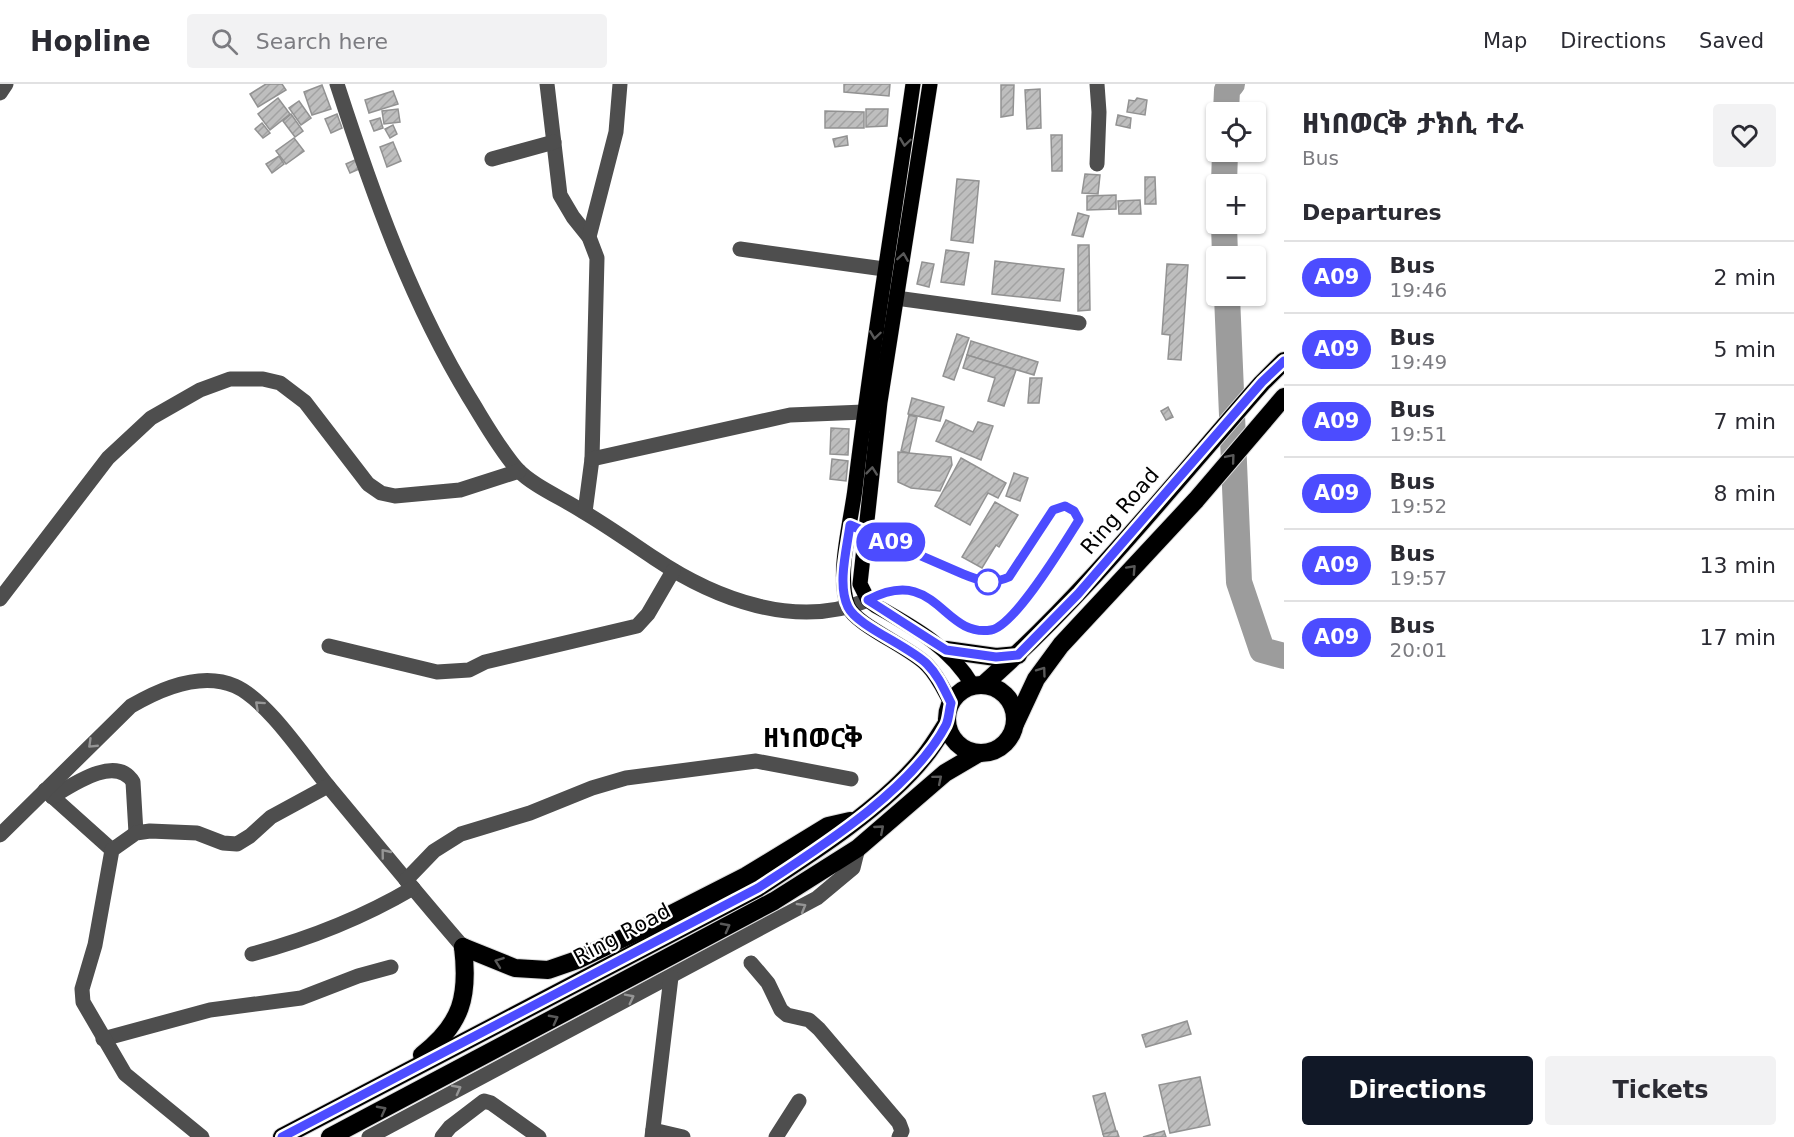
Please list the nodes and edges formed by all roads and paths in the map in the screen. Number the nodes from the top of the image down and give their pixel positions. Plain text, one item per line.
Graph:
1 (6, 84) edge
2 (337, 84) edge
3 (547, 84) edge
4 (620, 84) edge
5 (913, 84) edge
6 (930, 84) edge
7 (1097, 84) edge
8 (0, 93) edge
9 (554, 142) junction
10 (492, 159) dead end
11 (1097, 164) dead end
12 (590, 237) junction
13 (740, 249) dead end
14 (884, 269) junction
15 (896, 298) junction
16 (1079, 323) dead end
17 (1284, 361) edge
18 (1284, 397) edge
19 (864, 412) junction
20 (592, 459) junction
21 (519, 471) junction
22 (585, 512) junction
23 (673, 571) junction
24 (0, 599) edge
25 (868, 600) junction
26 (848, 608) junction
27 (329, 646) dead end
28 (946, 650) junction
29 (1018, 655) junction
30 (978, 686) junction
31 (951, 703) junction
32 (947, 723) junction
33 (1015, 723) junction
34 (979, 753) junction
35 (851, 779) dead end
36 (328, 786) junction
37 (48, 793) junction
38 (856, 819) junction
39 (136, 833) junction
40 (0, 835) edge
41 (858, 848) junction
42 (112, 850) junction
43 (410, 884) junction
44 (463, 947) junction
45 (252, 954) dead end
46 (751, 963) dead end
47 (392, 968) dead end
48 (671, 977) junction
49 (103, 1038) junction
50 (385, 1084) junction
51 (799, 1101) dead end
52 (653, 1134) edge
53 (202, 1137) edge
54 (282, 1137) edge
55 (330, 1137) edge
56 (369, 1137) edge
57 (442, 1137) edge
58 (539, 1137) edge
59 (683, 1137) edge
60 (776, 1137) edge
61 (899, 1137) edge

1 - 8 street
2 - 21 street
3 - 9 street
4 - 12 street
5 -> 14 main road
15 -> 6 main road
7 - 11 street
9 - 10 street
9 - 12 street
12 - 20 street
13 - 14 street
14 -> 19 main road
15 - 16 street
25 -> 15 main road
17 - 29 highway, Ring Road
33 -> 18 highway
19 - 20 street
19 - 26 main road
20 - 22 street
21 - 22 street
21 - 24 street
22 - 23 street
23 - 26 street
23 - 27 street
25 - 26 street
25 - 28 main road
26 - 31 main road
28 - 29 highway
28 - 30 main road
29 - 30 highway, Ring Road
30 - 31 highway
30 - 33 highway
31 - 32 highway
32 - 34 highway
32 - 38 highway, Ring Road
33 - 34 highway
41 -> 34 highway, Ring Road
35 - 43 street
36 -> 37 street
36 - 39 street
43 -> 36 street
37 - 39 street
37 - 40 street
37 - 42 street
38 -> 44 highway
38 - 50 highway, Ring Road
39 - 42 street
48 -> 41 street
55 -> 41 highway, Ring Road
42 - 49 street
43 - 44 street
43 - 45 street
44 - 50 highway
46 - 61 street
47 - 49 street
48 - 52 street
56 -> 48 street
49 - 53 street
50 - 54 highway, Ring Road
51 - 60 street
52 - 59 street
57 - 58 street

